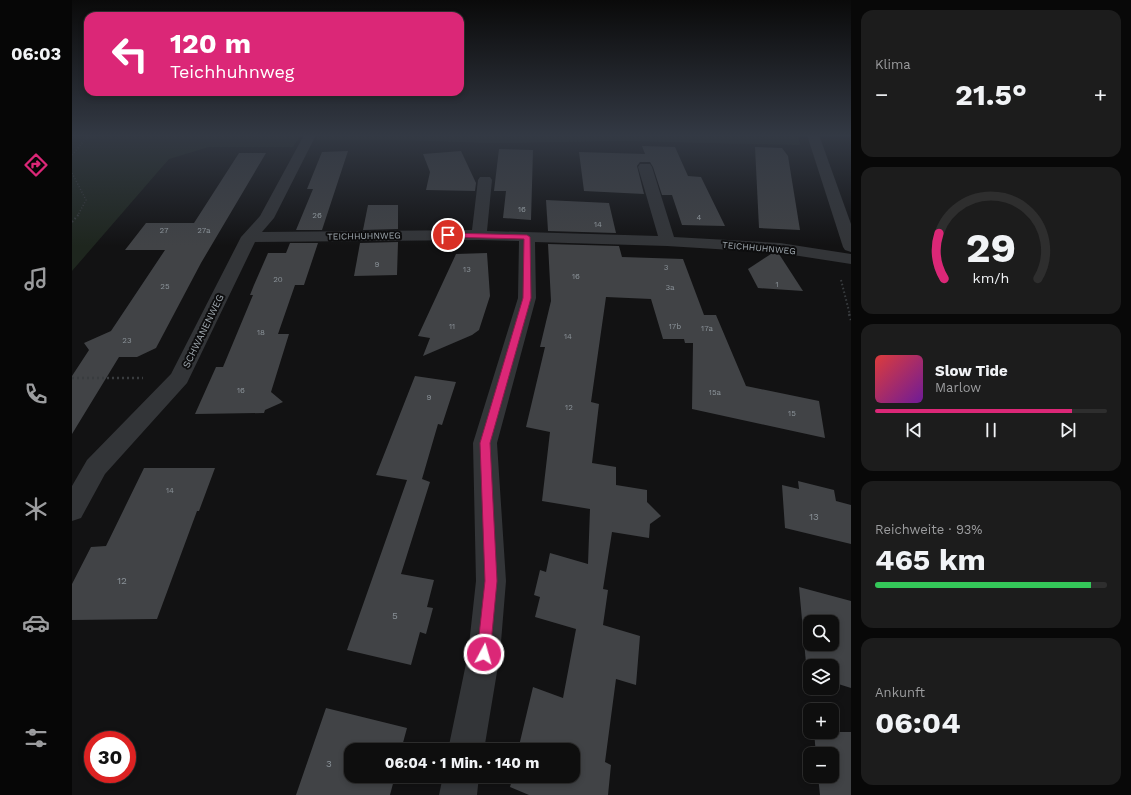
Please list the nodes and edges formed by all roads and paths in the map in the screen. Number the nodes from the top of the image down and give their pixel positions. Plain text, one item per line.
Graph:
1 (290, 172) edge
2 (647, 172) edge
3 (826, 172) edge
4 (72, 173) edge
5 (485, 180) dead end
6 (72, 222) edge
7 (479, 235) junction
8 (527, 237) junction
9 (250, 238) junction
10 (667, 241) junction
11 (851, 247) edge
12 (851, 259) edge
13 (72, 378) edge
14 (179, 378) junction
15 (72, 510) edge
16 (467, 743) edge
17 (460, 783) edge
18 (458, 795) edge

1 - 9 street, SCHWANENWEG
2 - 10 street
3 - 11 street
4 - 6 path
5 - 7 street
7 - 8 street, TEICHHUHNWEG
7 - 9 street, TEICHHUHNWEG
8 - 10 street, TEICHHUHNWEG
8 - 16 street
9 - 14 street, SCHWANENWEG
10 - 12 street, TEICHHUHNWEG
13 - 14 path
14 - 15 street, SCHWANENWEG
17 - 18 street

